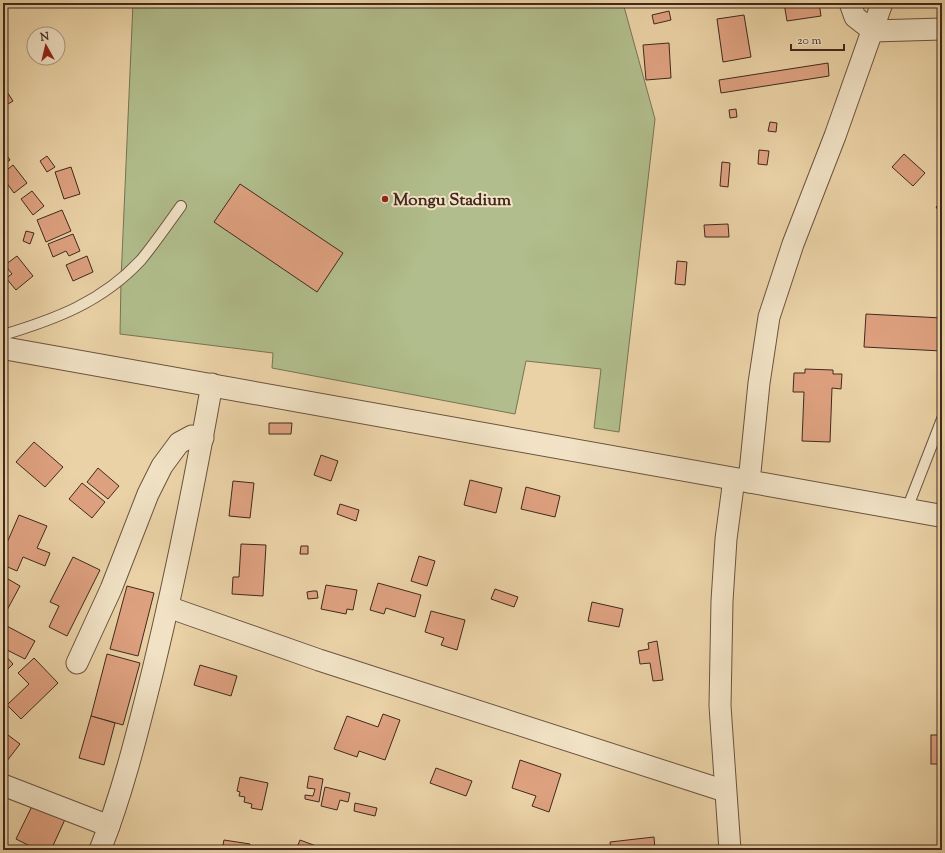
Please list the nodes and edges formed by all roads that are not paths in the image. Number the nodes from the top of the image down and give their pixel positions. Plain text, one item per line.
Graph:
1 (850, 3) edge
2 (882, 3) edge
3 (942, 29) edge
4 (873, 31) junction
5 (181, 206) dead end
6 (3, 335) edge
7 (3, 348) edge
8 (212, 384) junction
9 (942, 420) edge
10 (203, 438) junction
11 (742, 480) junction
12 (907, 509) junction
13 (942, 516) edge
14 (168, 607) junction
15 (77, 663) dead end
16 (3, 785) edge
17 (725, 791) junction
18 (109, 826) junction
19 (100, 850) edge
20 (730, 850) edge

1 - 4 street
2 - 4 street
3 - 4 street
4 - 11 street
5 - 6 lane
7 - 8 street
8 - 10 street
8 - 11 street
9 - 12 lane
10 - 14 street
10 - 15 street
11 - 12 street
11 - 17 street
12 - 13 street
14 - 17 street
14 - 18 street
16 - 18 street
17 - 20 street
18 - 19 street

